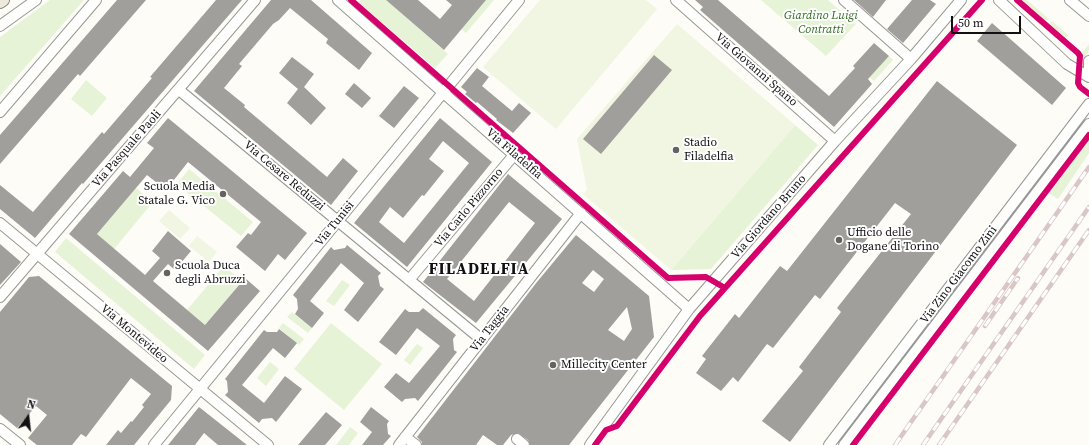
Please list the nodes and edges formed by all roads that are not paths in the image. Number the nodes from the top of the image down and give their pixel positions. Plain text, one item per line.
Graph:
1 (3, 0) edge
2 (36, 0) edge
3 (96, 0) edge
4 (255, 0) edge
5 (676, 0) edge
6 (844, 0) edge
7 (961, 0) edge
8 (999, 0) edge
9 (1070, 0) edge
10 (516, 1) edge
11 (0, 2) edge
12 (343, 2) edge
13 (1089, 16) edge
14 (0, 26) edge
15 (911, 59) junction
16 (1089, 62) edge
17 (1089, 73) edge
18 (1089, 77) edge
19 (179, 90) junction
20 (443, 92) junction
21 (1089, 104) edge
22 (0, 112) edge
23 (1089, 124) edge
24 (835, 140) junction
25 (514, 155) junction
26 (581, 213) junction
27 (337, 221) junction
28 (0, 223) edge
29 (37, 254) junction
30 (409, 280) junction
31 (0, 297) edge
32 (689, 309) junction
33 (482, 340) junction
34 (200, 388) junction
35 (0, 429) edge
36 (405, 437) junction
37 (20, 445) edge
38 (154, 445) edge
39 (268, 445) edge
40 (399, 445) edge
41 (416, 445) edge
42 (590, 445) edge
43 (829, 445) edge
44 (844, 445) edge

1 - 11 main road
2 - 14 street
3 - 22 street
4 - 19 street, Via Pasquale Paoli
5 - 24 street, Via Giovanni Spano
6 - 15 street
7 - 15 street, Via Giordano Bruno
8 - 18 street
9 - 13 street
10 - 20 street, Via Tunisi
12 - 20 street, Via Filadelfia
15 - 24 street, Via Giordano Bruno
16 - 17 street
19 - 27 street, Via Cesare Reduzzi
19 - 29 street, Via Pasquale Paoli
20 - 25 street, Via Filadelfia
20 - 27 street, Via Tunisi
21 - 43 street, Via Zino Giacomo Zini
23 - 44 street, Via Zino Giacomo Zini
24 - 32 street, Via Giordano Bruno
25 - 26 street, Via Filadelfia
25 - 30 street, Via Carlo Pizzorno
26 - 32 street, Via Filadelfia
26 - 33 street, Via Taggia
27 - 30 street, Via Cesare Reduzzi
27 - 34 street, Via Tunisi
28 - 29 street, Via Montevideo
29 - 31 street, Via Pasquale Paoli
29 - 34 street, Via Montevideo
30 - 33 street, Via Cesare Reduzzi
32 - 42 street, Via Giordano Bruno
33 - 36 street, Via Taggia
34 - 38 street, Via Tunisi
34 - 39 street, Via Montevideo
35 - 37 street
36 - 40 street, Via Taggia
36 - 41 street

